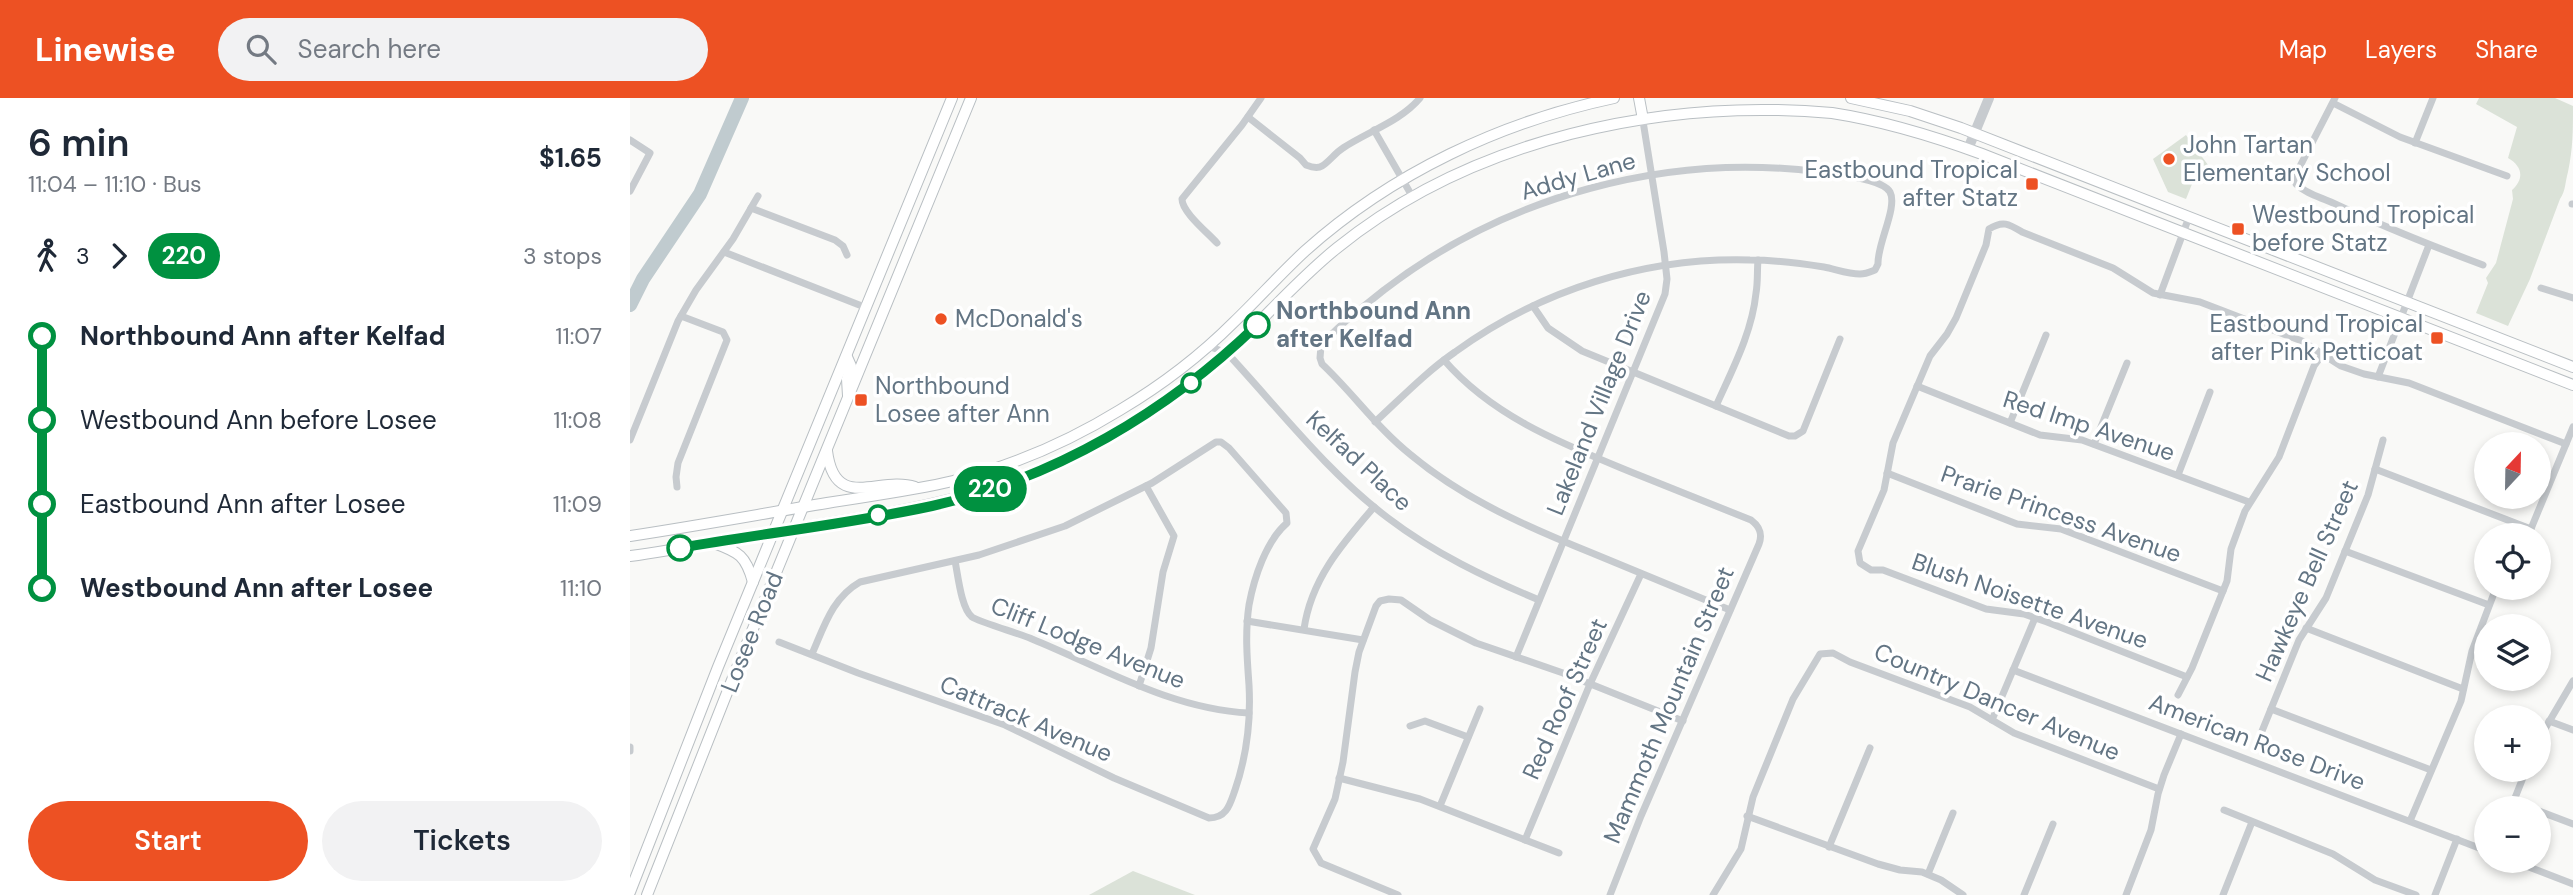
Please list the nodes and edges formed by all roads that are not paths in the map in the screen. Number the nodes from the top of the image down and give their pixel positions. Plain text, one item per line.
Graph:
1 (952, 98) edge
2 (971, 98) edge
3 (1261, 98) edge
4 (1614, 98) edge
5 (1639, 98) edge
6 (1851, 98) edge
7 (1989, 98) edge
8 (2433, 98) edge
9 (1417, 100) edge
10 (2334, 101) edge
11 (1642, 114) junction
12 (1248, 117) junction
13 (1374, 130) junction
14 (1975, 134) junction
15 (630, 139) edge
16 (2415, 143) junction
17 (1968, 149) junction
18 (1653, 175) junction
19 (2507, 176) dead end
20 (1403, 180) junction
21 (630, 191) edge
22 (1412, 195) junction
23 (758, 196) dead end
24 (751, 208) junction
25 (2189, 217) junction
26 (2183, 233) junction
27 (1217, 243) dead end
28 (2429, 245) junction
29 (724, 252) junction
30 (847, 255) dead end
31 (1758, 260) junction
32 (1665, 265) junction
33 (2483, 265) dead end
34 (2541, 288) dead end
35 (2160, 295) junction
36 (2573, 298) edge
37 (1532, 306) junction
38 (867, 308) junction
39 (2404, 310) junction
40 (681, 316) junction
41 (2046, 335) dead end
42 (872, 339) junction
43 (1840, 339) dead end
44 (1208, 346) junction
45 (1227, 353) junction
46 (2322, 355) junction
47 (847, 357) junction
48 (1444, 360) junction
49 (2127, 363) dead end
50 (2573, 367) edge
51 (1631, 372) junction
52 (2378, 377) junction
53 (2573, 385) edge
54 (1917, 386) junction
55 (2210, 392) dead end
56 (848, 398) junction
57 (1716, 406) junction
58 (1375, 422) junction
59 (2010, 423) junction
60 (2573, 427) edge
61 (630, 440) edge
62 (2383, 440) dead end
63 (2094, 444) junction
64 (2566, 444) junction
65 (827, 451) junction
66 (1597, 458) junction
67 (1011, 463) junction
68 (2375, 469) junction
69 (1887, 474) junction
70 (2178, 475) junction
71 (1016, 479) junction
72 (1146, 486) junction
73 (677, 487) dead end
74 (918, 488) junction
75 (2249, 502) junction
76 (804, 507) junction
77 (1374, 507) junction
78 (783, 511) junction
79 (2508, 523) edge
80 (2534, 523) edge
81 (795, 528) junction
82 (774, 531) junction
83 (630, 536) edge
84 (1563, 541) junction
85 (713, 542) junction
86 (2345, 551) junction
87 (630, 556) edge
88 (955, 561) junction
89 (1641, 574) junction
90 (753, 582) junction
91 (2223, 591) junction
92 (1539, 600) junction
93 (2491, 600) edge
94 (2489, 605) junction
95 (1730, 610) junction
96 (2035, 618) junction
97 (1247, 621) junction
98 (2306, 628) junction
99 (1304, 629) junction
100 (1363, 640) junction
101 (779, 642) dead end
102 (811, 654) junction
103 (1516, 657) junction
104 (2012, 670) junction
105 (2187, 677) junction
106 (2573, 681) edge
107 (1590, 684) junction
108 (1139, 686) junction
109 (2463, 688) junction
110 (2178, 695) dead end
111 (1480, 709) dead end
112 (2272, 709) junction
113 (1249, 713) junction
114 (2551, 718) edge
115 (1992, 720) junction
116 (1683, 721) junction
117 (2551, 722) edge
118 (1410, 726) dead end
119 (2573, 730) edge
120 (2181, 734) junction
121 (2260, 736) dead end
122 (1468, 737) junction
123 (1870, 748) dead end
124 (2431, 770) junction
125 (1339, 778) junction
126 (2159, 789) junction
127 (1440, 806) junction
128 (2224, 810) dead end
129 (1953, 813) dead end
130 (1747, 816) junction
131 (2551, 816) edge
132 (2410, 821) junction
133 (2252, 822) junction
134 (2053, 824) dead end
135 (2573, 824) edge
136 (2457, 839) junction
137 (1525, 840) junction
138 (2474, 846) edge
139 (1829, 847) junction
140 (1559, 853) dead end
141 (2544, 873) edge
142 (1928, 874) junction
143 (2573, 884) edge
144 (630, 892) edge
145 (648, 895) edge
146 (1398, 895) edge
147 (1610, 895) edge
148 (1713, 895) edge
149 (1963, 895) edge
150 (2024, 895) edge
151 (2126, 895) edge
152 (2222, 895) edge
153 (2416, 895) edge
154 (2435, 895) edge

1 - 38 main road, Losee Road
2 - 42 main road, Losee Road
3 - 12 street
4 - 20 main road
5 - 11 main road
6 - 14 main road
7 - 14 street
8 - 16 street
9 - 13 street
10 - 16 street
10 - 28 street
11 - 17 main road
11 - 18 street, Lakeland Village Drive
11 - 22 main road
12 - 13 street
12 - 27 street
13 - 20 street
14 - 17 street
14 - 25 main road
15 - 21 street
16 - 19 street
17 - 26 main road
18 - 31 street, Addy Lane
18 - 32 street, Lakeland Village Drive
18 - 58 street, Addy Lane
20 - 22 street
20 - 44 main road
22 - 45 main road
23 - 24 street
24 - 29 street
24 - 30 street
25 - 26 street
25 - 39 main road
26 - 35 street
26 - 39 main road
28 - 33 street
28 - 39 street
29 - 38 street
29 - 40 street
31 - 32 street
31 - 57 street
32 - 37 street
32 - 51 street, Lakeland Village Drive
34 - 36 street
35 - 46 street
35 - 54 street
37 - 48 street
37 - 51 street
38 - 42 main road
38 - 47 main road, Losee Road
39 - 50 main road
39 - 52 street
39 - 53 main road
40 - 61 street
40 - 73 street
41 - 59 street
42 - 56 main road, Losee Road
43 - 57 street
44 - 45 street, Kelfad Place
44 - 67 main road
45 - 71 main road
45 - 77 street, Kelfad Place
46 - 52 street
46 - 75 street
47 - 56 main road
47 - 78 main road, Losee Road
48 - 58 street
48 - 66 street
49 - 63 street
51 - 57 street
51 - 66 street, Lakeland Village Drive
52 - 64 street
54 - 59 street, Red Imp Avenue
54 - 69 street
55 - 70 street
56 - 65 main road, Losee Road
58 - 84 street
59 - 63 street, Red Imp Avenue
60 - 64 street
62 - 68 street, Hawkeye Bell Street
63 - 70 street, Red Imp Avenue
64 - 80 street
65 - 74 main road
65 - 76 main road, Losee Road
66 - 84 street, Lakeland Village Drive
66 - 95 street, Mammoth Mountain Street
67 - 71 main road
67 - 74 main road
68 - 79 street
68 - 86 street, Hawkeye Bell Street
69 - 91 street, Prarie Princess Avenue
69 - 96 street, Blush Noisette Avenue
70 - 75 street, Red Imp Avenue
71 - 81 main road
72 - 88 street
72 - 97 street
72 - 108 street
74 - 76 main road
75 - 91 street
76 - 78 main road
76 - 81 main road, Losee Road
77 - 92 street, Kelfad Place
77 - 99 street
78 - 82 main road, Losee Road
78 - 83 main road
81 - 82 main road
81 - 145 main road, Losee Road
82 - 85 main road
82 - 90 main road, Losee Road
84 - 89 street
84 - 92 street, Lakeland Village Drive
85 - 87 main road
85 - 90 main road
86 - 94 street
86 - 98 street, Hawkeye Bell Street
88 - 102 street
88 - 108 street, Cliff Lodge Avenue
89 - 95 street
89 - 107 street, Red Roof Street
90 - 144 main road, Losee Road
91 - 105 street
92 - 103 street, Lakeland Village Drive
93 - 94 street
94 - 109 street
95 - 116 street, Mammoth Mountain Street
96 - 104 street
96 - 105 street, Blush Noisette Avenue
97 - 99 street
97 - 113 street
98 - 109 street
98 - 112 street, Hawkeye Bell Street
99 - 100 street
100 - 103 street
100 - 125 street
101 - 102 street, Cattrack Avenue
102 - 113 street, Cattrack Avenue
103 - 107 street
104 - 115 street
104 - 120 street, American Rose Drive
105 - 110 street
106 - 114 street
107 - 116 street
107 - 137 street, Red Roof Street
108 - 113 street, Cliff Lodge Avenue
109 - 124 street
111 - 122 street
112 - 121 street, Hawkeye Bell Street
112 - 124 street
115 - 126 street, Country Dancer Avenue
115 - 130 street, Country Dancer Avenue
116 - 147 street, Mammoth Mountain Street
117 - 119 street
118 - 122 street
120 - 126 street
120 - 132 street, American Rose Drive
122 - 127 street
123 - 139 street
124 - 132 street
125 - 127 street
125 - 146 street
126 - 151 street
127 - 137 street
128 - 133 street
129 - 142 street
130 - 139 street
130 - 148 street
131 - 135 street
132 - 136 street, American Rose Drive
133 - 152 street
133 - 153 street
134 - 150 street
136 - 138 street, American Rose Drive
136 - 154 street
137 - 140 street
139 - 142 street
141 - 143 street
142 - 149 street

